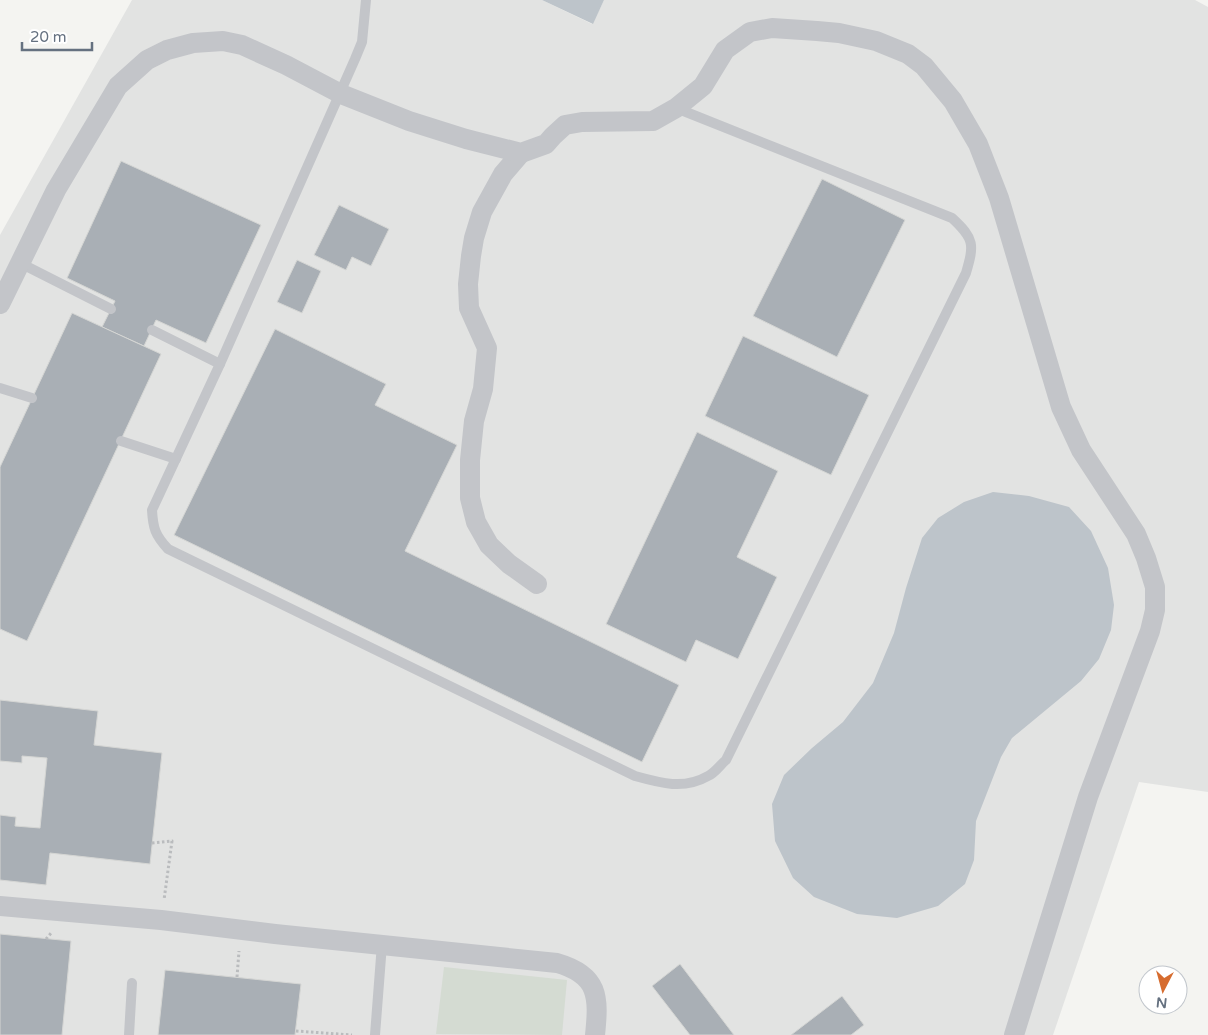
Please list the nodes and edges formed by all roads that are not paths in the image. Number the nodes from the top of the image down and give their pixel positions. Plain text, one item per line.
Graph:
1 (366, 0) edge
2 (341, 94) junction
3 (676, 108) junction
4 (521, 153) junction
5 (20, 264) junction
6 (0, 304) edge
7 (111, 309) dead end
8 (152, 330) dead end
9 (220, 364) junction
10 (0, 388) edge
11 (32, 398) dead end
12 (120, 441) dead end
13 (176, 459) junction
14 (537, 584) dead end
15 (0, 906) edge
16 (382, 944) junction
17 (132, 983) dead end
18 (129, 1035) edge
19 (375, 1035) edge
20 (595, 1035) edge
21 (1014, 1035) edge

1 - 2 lane
2 - 4 street
2 - 5 street
2 - 9 lane
3 - 4 street
3 - 13 lane
3 - 21 street
4 - 14 street
5 - 6 street
5 - 7 lane
8 - 9 lane
9 - 13 lane
10 - 11 lane
12 - 13 lane
15 - 16 street
16 - 19 lane
16 - 20 street
17 - 18 lane

